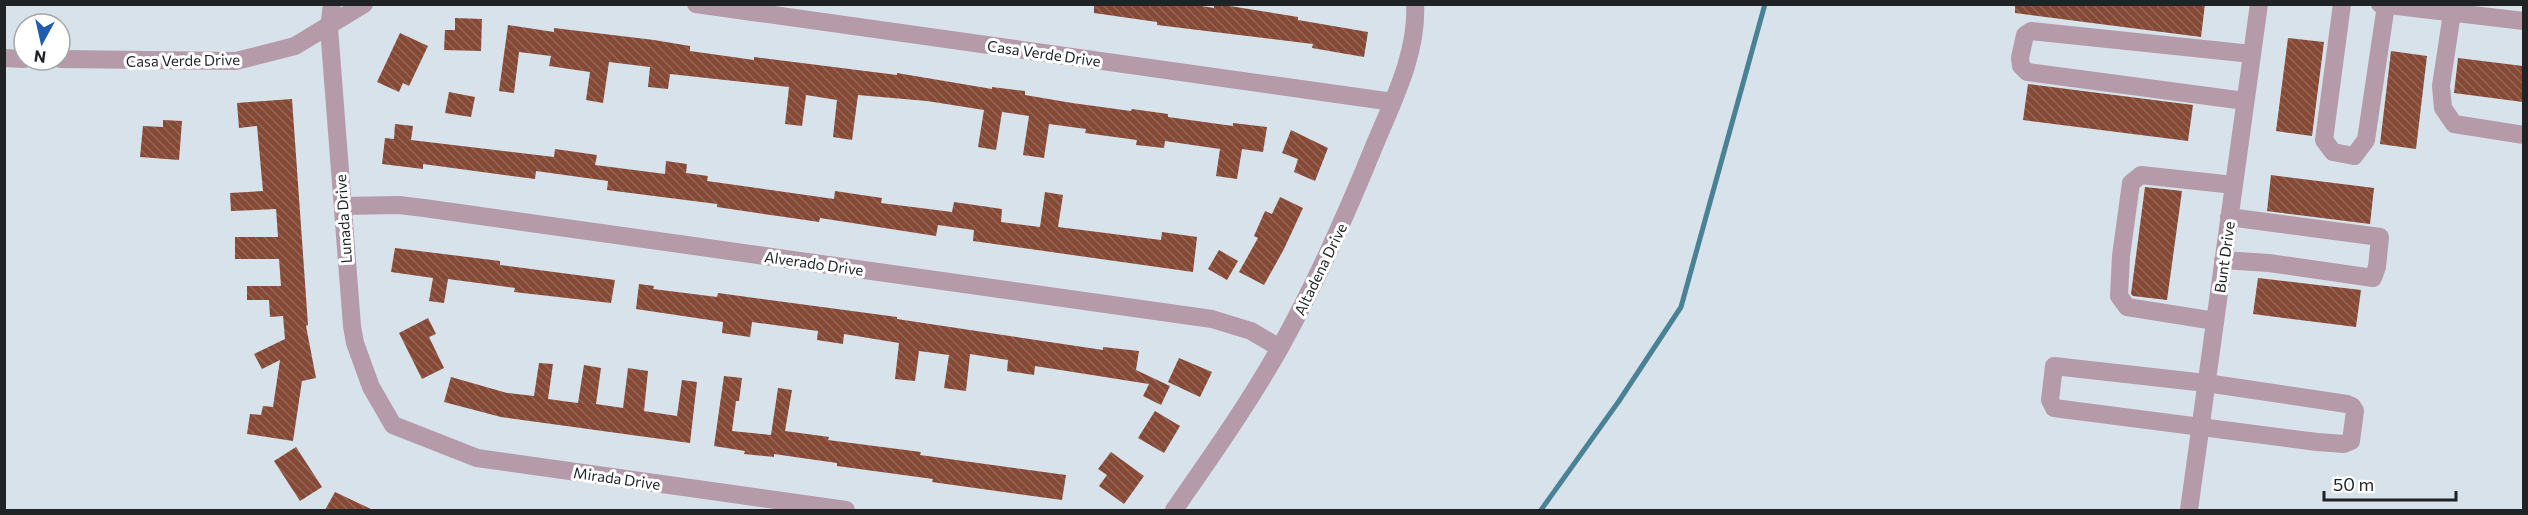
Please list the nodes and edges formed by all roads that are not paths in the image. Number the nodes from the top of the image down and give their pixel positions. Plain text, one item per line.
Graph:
1 (332, 4) edge
2 (364, 4) edge
3 (696, 4) edge
4 (1415, 4) edge
5 (2259, 4) edge
6 (2342, 4) edge
7 (2380, 4) edge
8 (2386, 5) edge
9 (2452, 13) junction
10 (2523, 21) edge
11 (329, 27) junction
12 (2252, 54) junction
13 (72, 59) edge
14 (2245, 101) junction
15 (1393, 102) junction
16 (2523, 135) edge
17 (2234, 185) junction
18 (343, 206) junction
19 (2229, 217) junction
20 (2223, 260) junction
21 (2215, 321) junction
22 (1280, 348) junction
23 (2206, 383) junction
24 (393, 425) joint
25 (2200, 427) junction
26 (846, 510) edge
27 (1174, 510) edge
28 (2189, 510) edge

1 - 11 street, Lunada Drive
2 - 11 street, Casa Verde Drive
3 - 15 street, Casa Verde Drive
4 - 15 street, Altadena Drive
5 - 12 street, Bunt Drive
6 - 8 street
7 - 8 street
8 - 9 street
9 - 10 street
9 - 16 street
11 - 13 street, Casa Verde Drive
11 - 18 street, Lunada Drive
12 - 14 street, Bunt Drive
12 - 14 street
14 - 17 street, Bunt Drive
15 - 22 street, Altadena Drive
17 - 19 street, Bunt Drive
17 - 21 street
18 - 22 street, Alverado Drive
18 - 24 street, Lunada Drive
19 - 20 street, Bunt Drive
19 - 20 street
20 - 21 street, Bunt Drive
21 - 23 street, Bunt Drive
22 - 27 street, Altadena Drive
23 - 25 street, Bunt Drive
23 - 25 street
23 - 25 street
24 - 26 street, Mirada Drive
25 - 28 street, Bunt Drive

